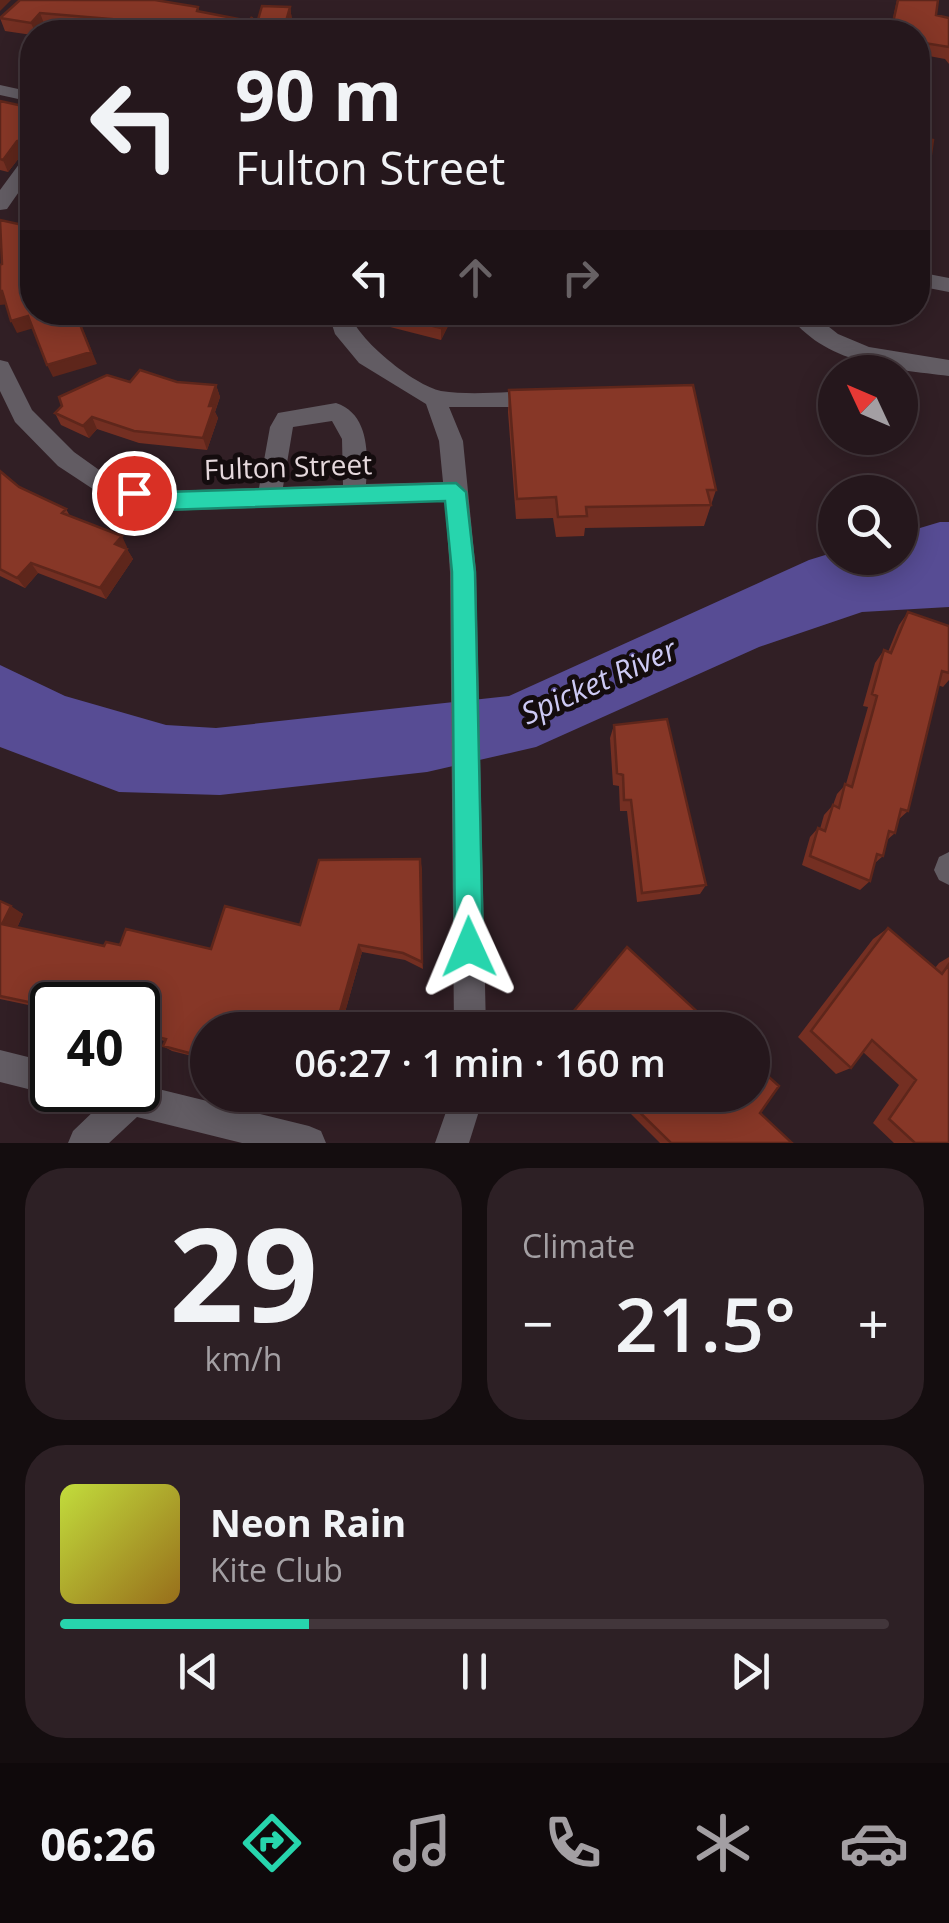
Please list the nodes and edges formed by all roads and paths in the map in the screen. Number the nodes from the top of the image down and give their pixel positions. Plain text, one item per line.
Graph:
1 (20, 185) edge
2 (0, 204) edge
3 (342, 325) edge
4 (812, 325) edge
5 (0, 368) edge
6 (949, 368) edge
7 (562, 399) edge
8 (435, 400) junction
9 (456, 492) junction
10 (354, 495) junction
11 (269, 498) junction
12 (470, 1012) edge
13 (0, 1066) edge
14 (30, 1074) edge
15 (160, 1106) edge
16 (118, 1112) edge
17 (462, 1112) edge
18 (86, 1143) edge
19 (309, 1143) edge
20 (452, 1143) edge

1 - 2 street
3 - 8 street
4 - 6 street
5 - 11 street, Fulton Street
7 - 8 street
8 - 9 street
9 - 10 street, Fulton Street
9 - 12 street
10 - 11 street, Fulton Street
10 - 11 street
13 - 14 street
15 - 19 street
16 - 18 street
17 - 20 street

